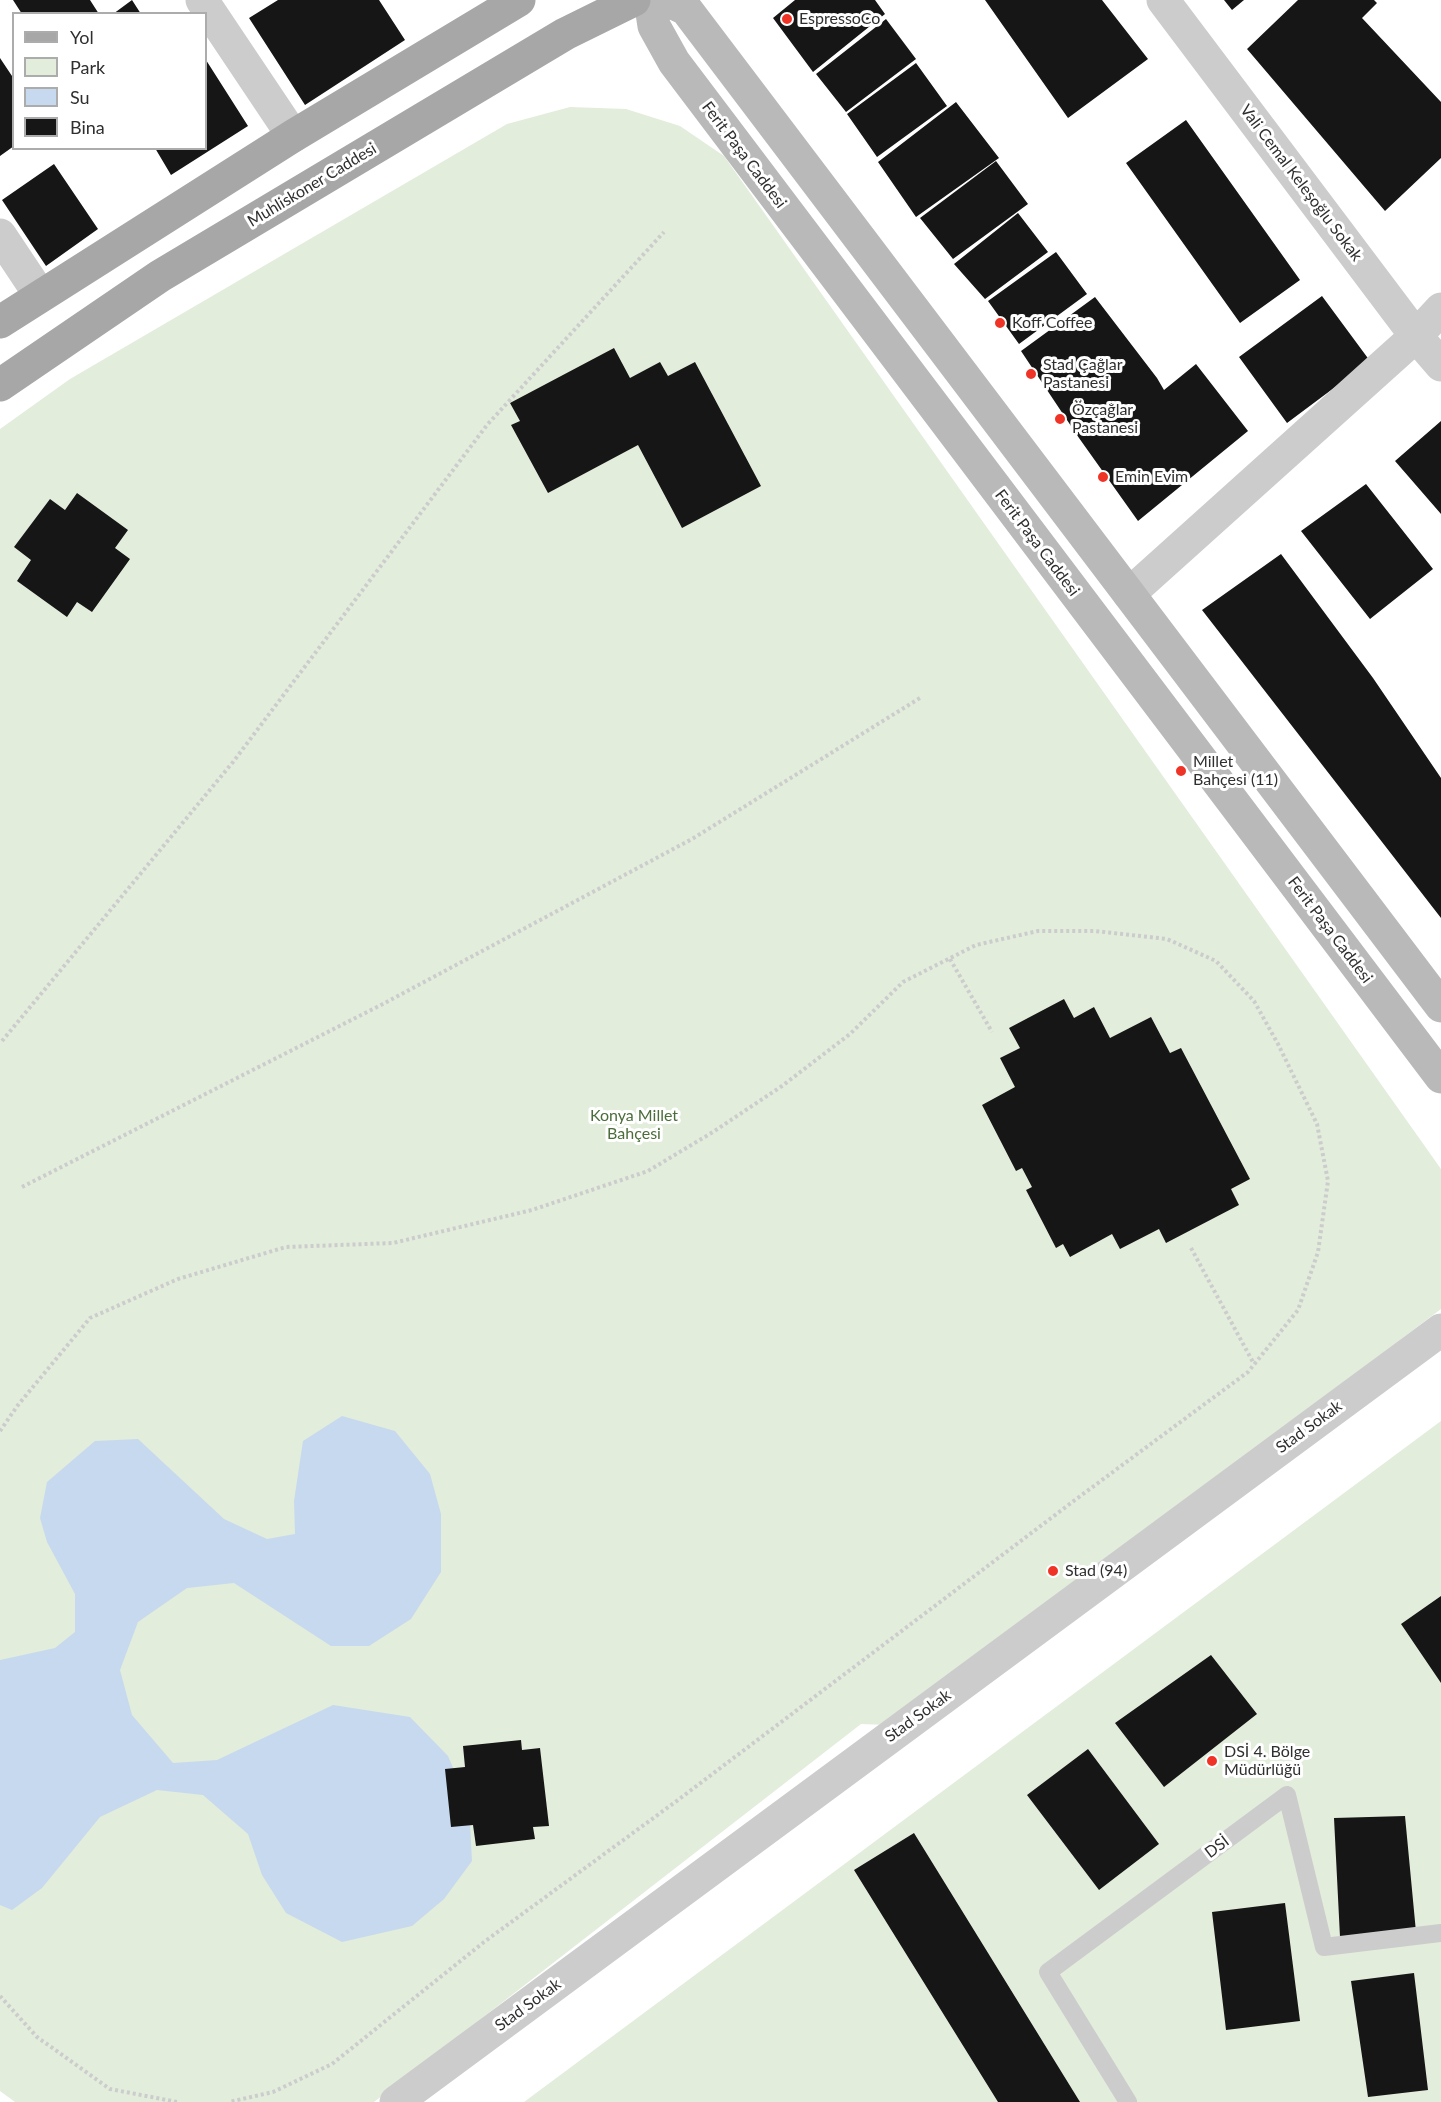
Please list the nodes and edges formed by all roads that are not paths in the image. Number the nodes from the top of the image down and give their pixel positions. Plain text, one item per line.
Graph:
1 (202, 0) edge
2 (519, 0) edge
3 (634, 0) edge
4 (650, 0) edge
5 (667, 0) edge
6 (1162, 0) edge
7 (293, 136) junction
8 (0, 235) edge
9 (40, 295) junction
10 (1441, 309) edge
11 (0, 322) edge
12 (1416, 336) junction
13 (1441, 365) edge
14 (0, 385) edge
15 (1129, 594) junction
16 (1441, 1006) edge
17 (1441, 1077) edge
18 (1441, 1330) edge
19 (1441, 1933) edge
20 (396, 2102) edge
21 (1128, 2102) edge

1 - 7 street
2 - 7 main road
3 - 14 main road, Muhliskoner Caddesi
4 - 17 main road, Ferit Paşa Caddesi
5 - 15 main road
6 - 12 street, Vali Cemal Keleşoğlu Sokak
7 - 9 main road
8 - 9 street
9 - 11 main road
10 - 12 street
12 - 13 street, Vali Cemal Keleşoğlu Sokak
12 - 15 street
15 - 16 main road
18 - 20 street, Stad Sokak
19 - 21 lane, DSİ

